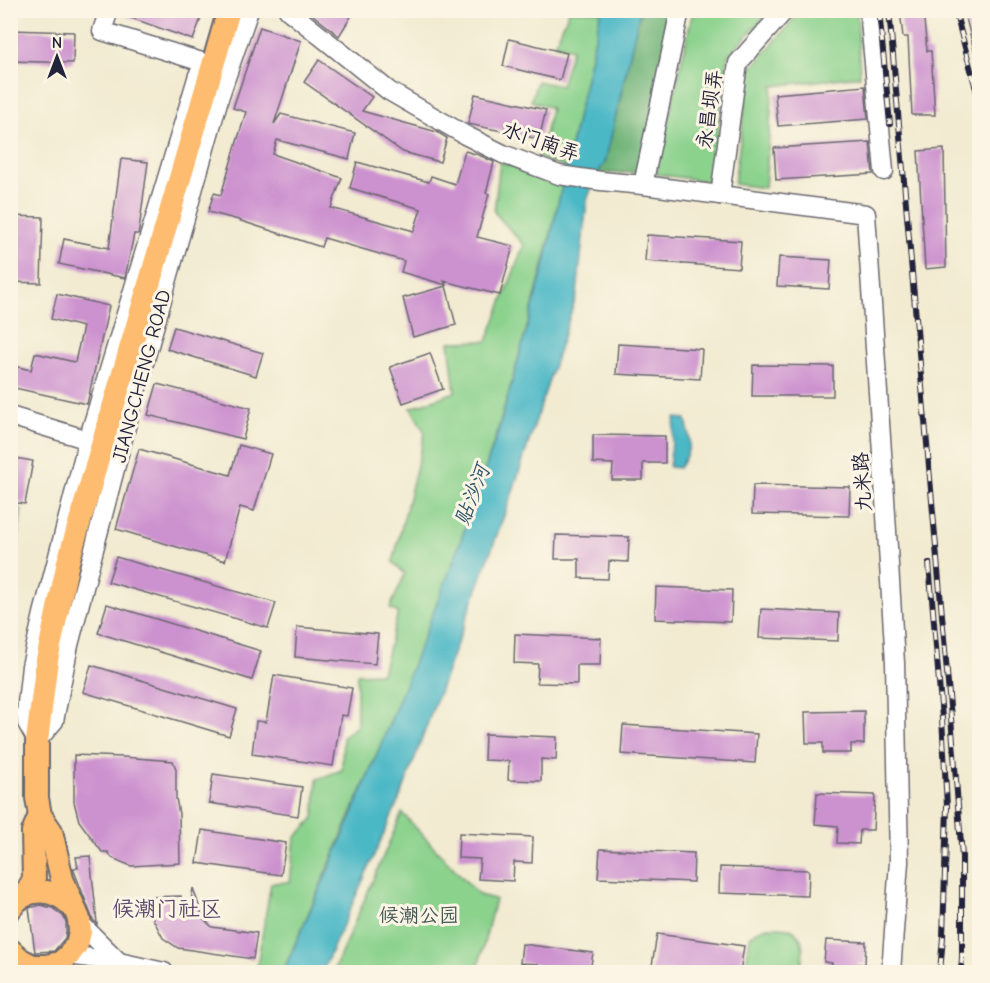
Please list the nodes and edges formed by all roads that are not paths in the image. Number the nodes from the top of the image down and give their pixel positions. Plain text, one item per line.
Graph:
1 (109, 10) edge
2 (218, 10) edge
3 (229, 10) edge
4 (249, 10) edge
5 (288, 10) edge
6 (680, 10) edge
7 (785, 10) edge
8 (870, 10) edge
9 (202, 62) junction
10 (884, 171) dead end
11 (643, 185) junction
12 (720, 195) junction
13 (10, 416) edge
14 (103, 445) junction
15 (40, 815) junction
16 (17, 902) edge
17 (76, 915) junction
18 (10, 950) edge
19 (119, 962) junction
20 (64, 963) edge
21 (164, 972) edge
22 (891, 972) edge

1 - 9 street
2 - 9 street, JIANGCHENG ROAD
3 - 14 main road, JIANGCHENG ROAD
4 - 14 street, JIANGCHENG ROAD
5 - 11 street, 水门南弄
6 - 11 street
7 - 12 street, 永昌坝弄
8 - 10 street
9 - 14 street, JIANGCHENG ROAD
11 - 12 street, 九米路
12 - 22 street, 九米路
13 - 14 street
14 - 15 main road, JIANGCHENG ROAD
15 - 16 main road, JIANGCHENG ROAD
15 - 17 main road, JIANGCHENG ROAD
16 - 17 main road, JIANGCHENG ROAD
17 - 19 street
17 - 20 main road
18 - 20 main road
19 - 20 street
19 - 21 street

